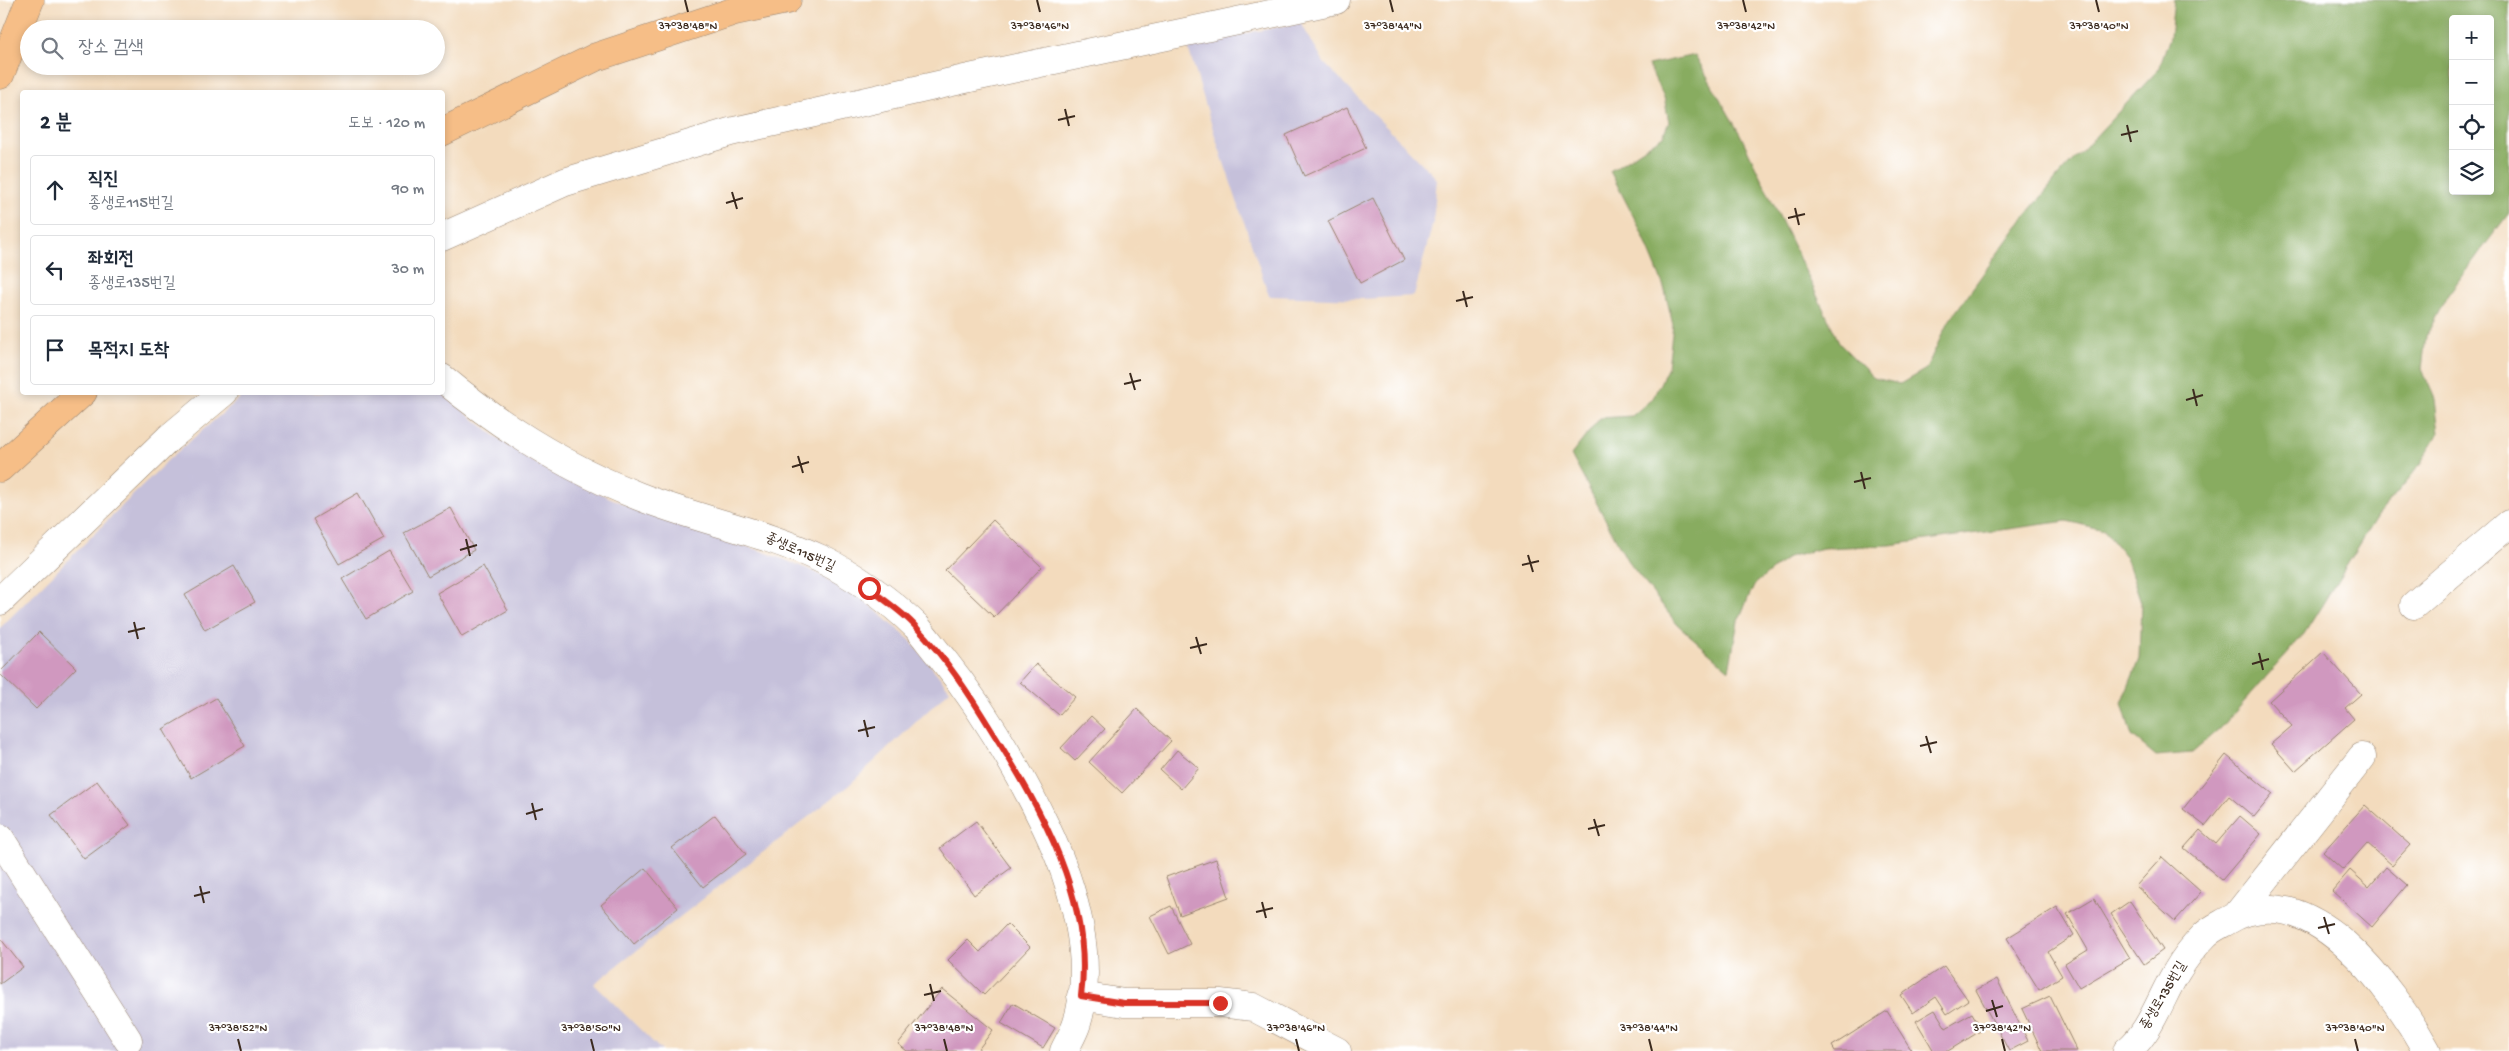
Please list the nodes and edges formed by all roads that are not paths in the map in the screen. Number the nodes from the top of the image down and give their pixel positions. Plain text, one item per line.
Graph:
1 (30, 0) edge
2 (788, 0) edge
3 (1336, 0) edge
4 (22, 20) edge
5 (20, 25) edge
6 (0, 75) edge
7 (445, 131) edge
8 (445, 236) edge
9 (445, 380) edge
10 (80, 395) edge
11 (220, 395) edge
12 (0, 468) edge
13 (2509, 524) edge
14 (0, 602) edge
15 (2414, 606) dead end
16 (2362, 757) dead end
17 (0, 838) edge
18 (2236, 915) junction
19 (1081, 996) junction
20 (128, 1040) dead end
21 (1064, 1051) edge
22 (1337, 1051) edge
23 (2127, 1051) edge
24 (2427, 1051) edge

1 - 4 highway
2 - 7 highway
3 - 8 lane
5 - 6 highway
9 - 19 lane, 종생로115번길
10 - 12 highway
11 - 14 lane
13 - 15 lane
16 - 18 lane
17 - 20 lane
18 - 23 lane, 종생로135번길
18 - 24 lane, 종생로135번길
19 - 21 lane, 종생로115번길
19 - 22 lane

